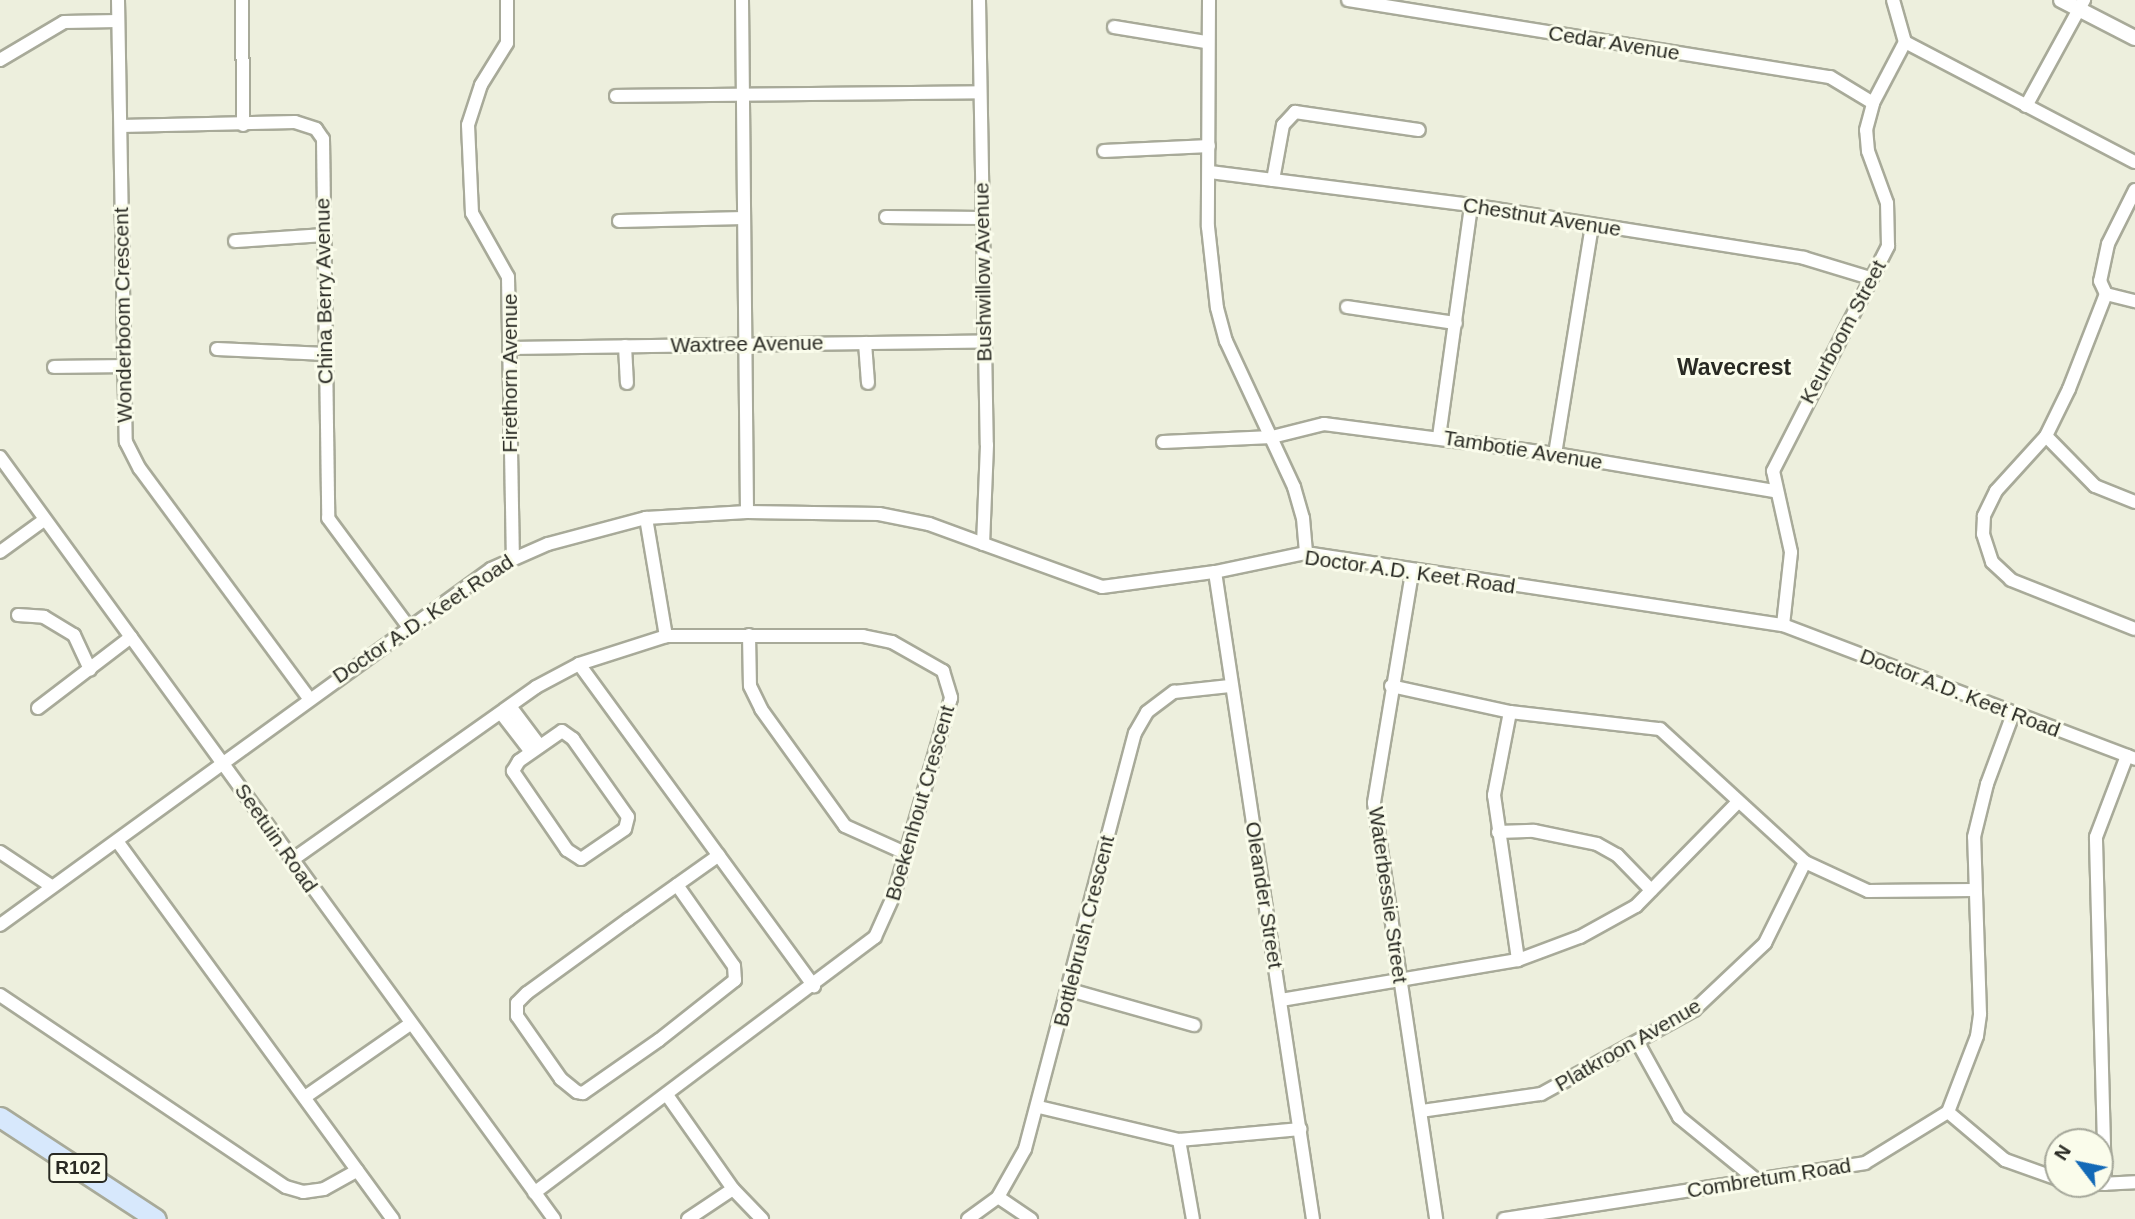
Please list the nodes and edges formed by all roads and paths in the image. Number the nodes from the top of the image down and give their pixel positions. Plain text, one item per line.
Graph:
1 (118, 0) edge
2 (242, 0) edge
3 (507, 0) edge
4 (742, 0) edge
5 (979, 0) edge
6 (1209, 0) edge
7 (1348, 0) edge
8 (1893, 0) edge
9 (2060, 0) edge
10 (2081, 4) edge
11 (118, 21) junction
12 (1114, 27) dead end
13 (2135, 38) edge
14 (1206, 42) junction
15 (1906, 42) junction
16 (0, 60) edge
17 (980, 92) junction
18 (743, 93) junction
19 (616, 96) dead end
20 (1873, 103) junction
21 (2026, 106) junction
22 (243, 124) junction
23 (121, 126) junction
24 (1419, 130) dead end
25 (1209, 146) junction
26 (1104, 151) dead end
27 (2135, 162) edge
28 (1210, 172) junction
29 (1272, 180) junction
30 (2135, 190) edge
31 (1471, 205) junction
32 (744, 218) junction
33 (886, 218) dead end
34 (982, 218) junction
35 (619, 221) dead end
36 (1592, 225) junction
37 (322, 235) junction
38 (235, 241) dead end
39 (1870, 278) junction
40 (2106, 294) junction
41 (2135, 301) edge
42 (1347, 307) dead end
43 (1455, 323) junction
44 (983, 341) junction
45 (746, 343) junction
46 (865, 343) junction
47 (625, 346) junction
48 (510, 348) junction
49 (218, 349) dead end
50 (326, 354) junction
51 (54, 366) dead end
52 (123, 366) junction
53 (627, 383) dead end
54 (867, 383) dead end
55 (2046, 436) junction
56 (1272, 437) junction
57 (1439, 437) junction
58 (1163, 442) dead end
59 (1555, 454) junction
60 (0, 457) edge
61 (1774, 491) junction
62 (2135, 502) edge
63 (747, 512) junction
64 (646, 518) junction
65 (44, 520) junction
66 (983, 544) junction
67 (0, 552) edge
68 (1306, 553) junction
69 (513, 556) junction
70 (1214, 572) junction
71 (1412, 573) junction
72 (18, 615) dead end
73 (1783, 625) junction
74 (408, 626) junction
75 (2135, 629) edge
76 (749, 635) junction
77 (666, 636) junction
78 (131, 637) junction
79 (579, 664) junction
80 (90, 670) junction
81 (1230, 686) junction
82 (1391, 686) junction
83 (308, 697) junction
84 (38, 708) dead end
85 (506, 709) junction
86 (1510, 712) junction
87 (2013, 715) junction
88 (535, 749) junction
89 (2131, 758) edge
90 (224, 763) junction
91 (1738, 802) junction
92 (1498, 832) junction
93 (117, 841) junction
94 (0, 852) edge
95 (905, 853) junction
96 (719, 855) junction
97 (292, 860) junction
98 (1805, 862) junction
99 (677, 885) junction
100 (51, 886) junction
101 (1651, 890) junction
102 (1975, 890) junction
103 (0, 925) edge
104 (1518, 960) junction
105 (1398, 978) junction
106 (814, 986) junction
107 (1070, 990) junction
108 (0, 995) edge
109 (1281, 1000) junction
110 (410, 1024) junction
111 (1194, 1025) dead end
112 (1639, 1043) junction
113 (667, 1095) junction
114 (305, 1097) junction
115 (1039, 1107) junction
116 (1421, 1111) junction
117 (1948, 1112) junction
118 (0, 1117) edge
119 (2101, 1128) edge
120 (1301, 1129) junction
121 (1179, 1140) junction
122 (357, 1171) junction
123 (2044, 1174) edge
124 (1755, 1179) junction
125 (2135, 1182) edge
126 (2114, 1183) edge
127 (733, 1189) junction
128 (534, 1193) junction
129 (998, 1197) junction
130 (156, 1219) edge
131 (393, 1219) edge
132 (554, 1219) edge
133 (688, 1219) edge
134 (762, 1219) edge
135 (968, 1219) edge
136 (1031, 1219) edge
137 (1193, 1219) edge
138 (1313, 1219) edge
139 (1436, 1219) edge
140 (1504, 1219) edge

1 - 11 street, Wonderboom Crescent
2 - 22 street
3 - 48 street, Firethorn Avenue
4 - 18 street
5 - 17 street, Bushwillow Avenue
6 - 14 street
7 - 20 street, Cedar Avenue
8 - 15 street
9 - 10 street
10 - 13 street
10 - 21 street
11 - 16 street
11 - 23 street, Wonderboom Crescent
12 - 14 street
14 - 25 street
15 - 20 street, Keurboom Street
15 - 21 street
17 - 18 street
17 - 34 street, Bushwillow Avenue
18 - 19 street
18 - 32 street
20 - 39 street, Keurboom Street
21 - 27 street
22 - 23 street, China Berry Avenue
22 - 37 street, China Berry Avenue
23 - 52 street, Wonderboom Crescent
24 - 29 street
25 - 26 street
25 - 28 street
28 - 29 street, Chestnut Avenue
28 - 56 street
29 - 31 street, Chestnut Avenue
30 - 40 street
31 - 36 street, Chestnut Avenue
31 - 43 street
32 - 35 street
32 - 45 street
33 - 34 street
34 - 44 street, Bushwillow Avenue
36 - 39 street, Chestnut Avenue
36 - 59 street
37 - 38 street
37 - 50 street, China Berry Avenue
39 - 61 street, Keurboom Street
40 - 41 street
40 - 55 street
42 - 43 street
43 - 57 street
44 - 46 street, Waxtree Avenue
44 - 66 street, Bushwillow Avenue
45 - 46 street, Waxtree Avenue
45 - 47 street, Waxtree Avenue
45 - 63 street
46 - 54 street
47 - 48 street, Waxtree Avenue
47 - 53 street
48 - 69 street, Firethorn Avenue
49 - 50 street
50 - 74 street, China Berry Avenue
51 - 52 street
52 - 83 street, Wonderboom Crescent
55 - 62 street
55 - 75 street
56 - 57 street, Tambotie Avenue
56 - 58 street, Tambotie Avenue
56 - 68 street
57 - 59 street, Tambotie Avenue
59 - 61 street, Tambotie Avenue
60 - 65 street, Seetuin Road
61 - 73 street, Keurboom Street
63 - 64 street, Doctor A.D. Keet Road
63 - 66 street, Doctor A.D. Keet Road
64 - 69 street, Doctor A.D. Keet Road
64 - 77 street
65 - 67 street
65 - 78 street, Seetuin Road
66 - 70 street, Doctor A.D. Keet Road
68 - 70 street, Doctor A.D. Keet Road
68 - 71 street, Doctor A.D. Keet Road
69 - 74 street, Doctor A.D. Keet Road
70 - 81 street, Oleander Street
71 - 73 street, Doctor A.D. Keet Road
71 - 82 street, Waterbessie Street
72 - 80 street
73 - 87 street, Doctor A.D. Keet Road
74 - 83 street, Doctor A.D. Keet Road
76 - 77 street, Boekenhout Crescent
76 - 95 street
76 - 95 street, Boekenhout Crescent
77 - 79 street, Boekenhout Crescent
78 - 80 street
78 - 90 street, Seetuin Road
79 - 85 street, Boekenhout Crescent
79 - 96 street
80 - 84 street
81 - 107 street, Bottlebrush Crescent
81 - 109 street, Oleander Street
82 - 86 street
82 - 105 street, Waterbessie Street
83 - 90 street, Doctor A.D. Keet Road
85 - 88 street
85 - 97 street, Boekenhout Crescent
86 - 91 street
86 - 92 street
87 - 89 street, Doctor A.D. Keet Road
87 - 102 street
88 - 88 street
89 - 119 street
90 - 93 street, Doctor A.D. Keet Road
90 - 97 street, Seetuin Road
91 - 98 street
91 - 101 street
92 - 101 street
92 - 104 street
93 - 100 street, Doctor A.D. Keet Road
93 - 114 street
94 - 100 street
95 - 106 street, Boekenhout Crescent
96 - 99 street
96 - 106 street
97 - 110 street, Seetuin Road
98 - 102 street
98 - 112 street, Platkroon Avenue
99 - 99 street
100 - 103 street, Doctor A.D. Keet Road
101 - 104 street
102 - 117 street
104 - 105 street
105 - 109 street
105 - 116 street, Waterbessie Street
106 - 113 street, Boekenhout Crescent
107 - 111 street
107 - 115 street, Bottlebrush Crescent
108 - 122 street
109 - 120 street, Oleander Street
110 - 114 street
110 - 128 street, Seetuin Road
112 - 116 street, Platkroon Avenue
112 - 124 street
113 - 127 street
113 - 128 street, Boekenhout Crescent
114 - 122 street
115 - 121 street
115 - 129 street, Bottlebrush Crescent
116 - 139 street, Waterbessie Street
117 - 123 street
117 - 124 street, Combretum Road
118 - 130 main road, R102
120 - 121 street
120 - 138 street, Oleander Street
121 - 137 street
122 - 131 street
124 - 140 street, Combretum Road
125 - 126 street
127 - 133 street
127 - 134 street
128 - 132 street, Seetuin Road
129 - 135 street, Bottlebrush Crescent
129 - 136 street

